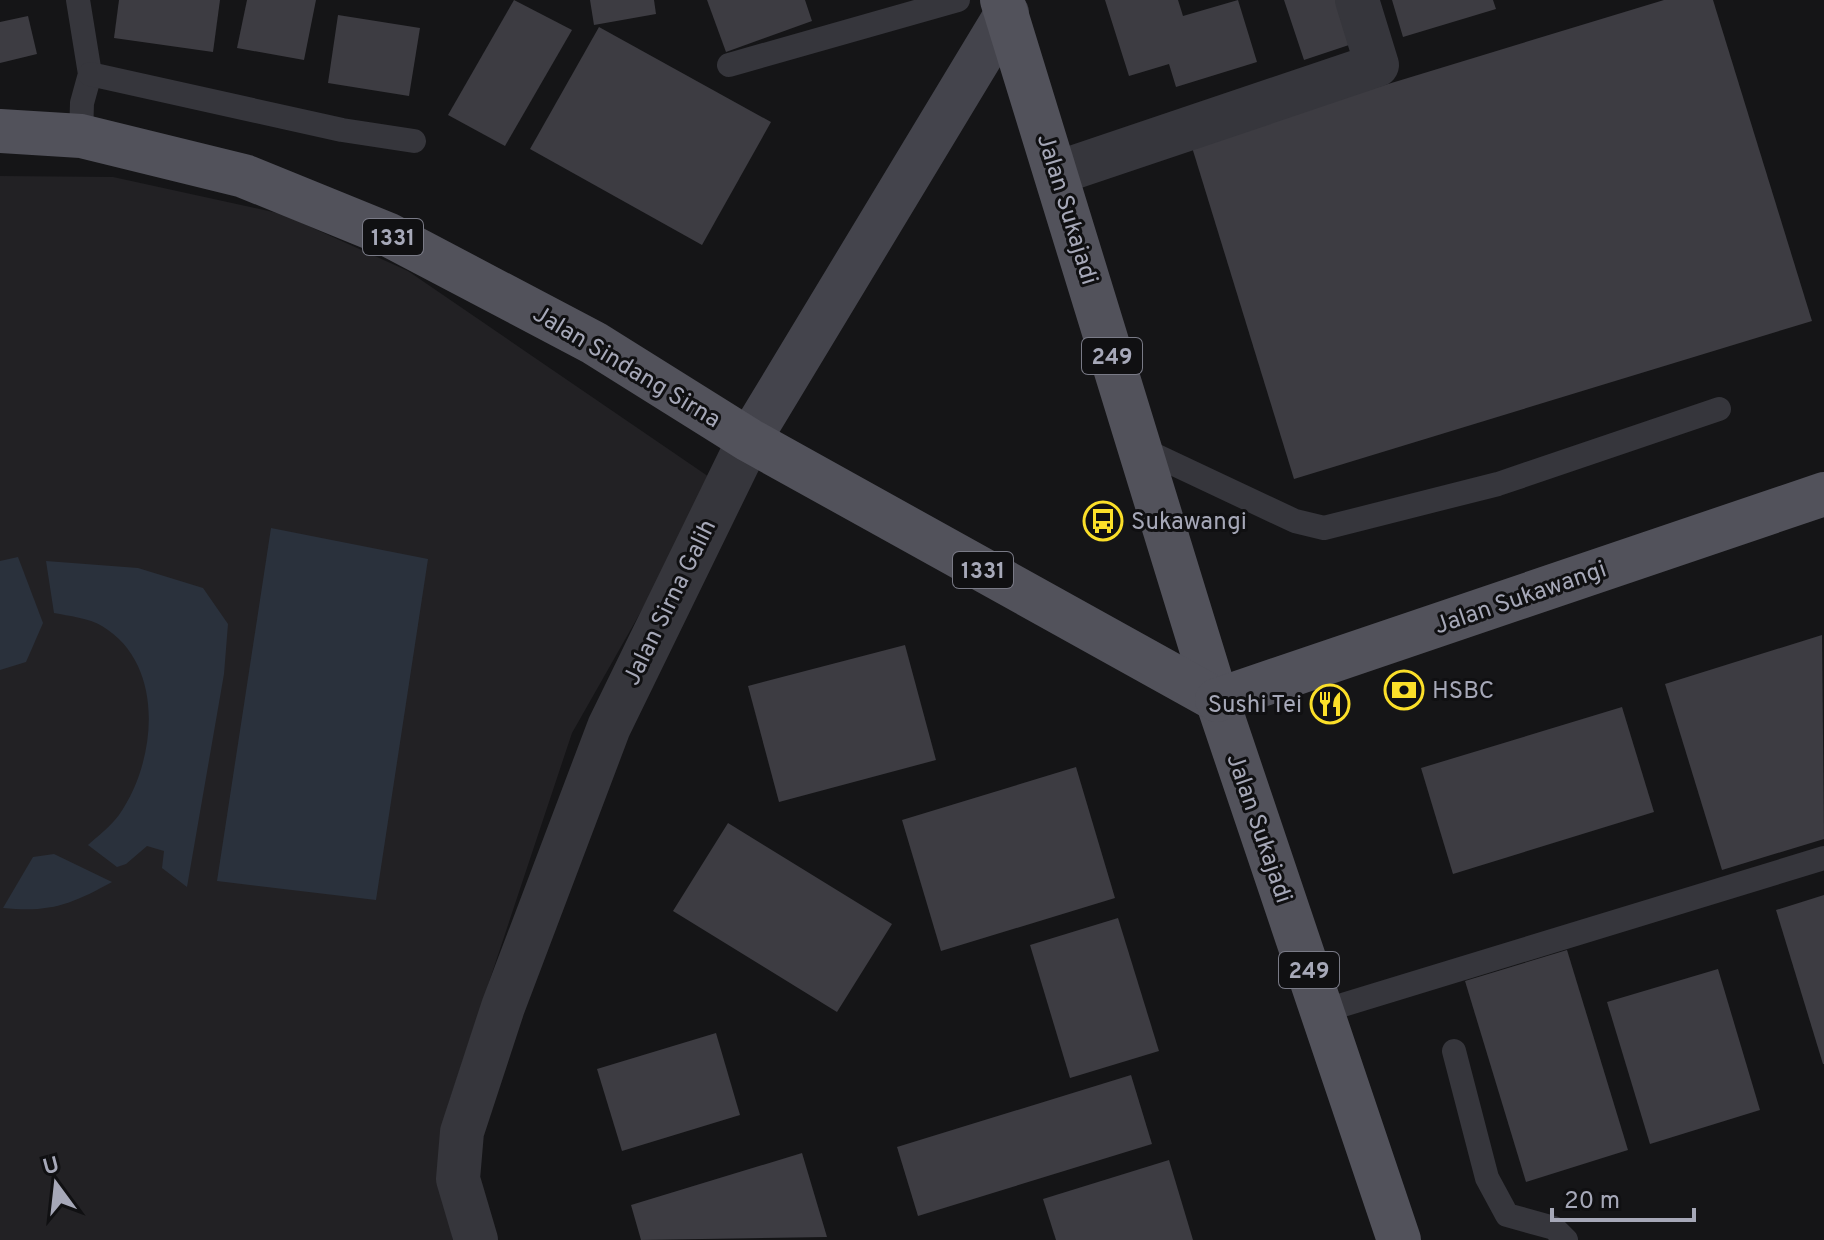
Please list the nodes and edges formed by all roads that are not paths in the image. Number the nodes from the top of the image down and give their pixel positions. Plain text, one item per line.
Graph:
1 (78, 0) edge
2 (958, 0) edge
3 (1357, 0) edge
4 (1005, 6) edge
5 (729, 65) dead end
6 (90, 74) junction
7 (0, 131) edge
8 (81, 136) junction
9 (414, 141) dead end
10 (1057, 173) junction
11 (1719, 409) dead end
12 (749, 440) junction
13 (1140, 448) junction
14 (1824, 494) edge
15 (1217, 700) junction
16 (1824, 858) edge
17 (1323, 1011) junction
18 (1454, 1051) dead end
19 (476, 1240) edge
20 (1399, 1240) edge
21 (1566, 1240) edge

1 - 6 lane
2 - 5 lane
3 - 10 street
4 - 10 main road, Jalan Sukajadi / 249
4 - 12 street, Jalan Sirna Galih
6 - 8 lane
6 - 9 lane
7 - 8 main road, Jalan Sindang Sirna / 1331
8 - 12 main road, Jalan Sindang Sirna / 1331
10 - 13 main road, Jalan Sukajadi / 249
11 - 13 lane
12 - 15 main road, Jalan Sindang Sirna / 1331
12 - 19 street, Jalan Sirna Galih
13 - 15 main road, Jalan Sukajadi / 249
14 - 15 main road, Jalan Sukawangi
15 - 17 main road, Jalan Sukajadi / 249
16 - 17 lane
17 - 20 main road, Jalan Sukajadi / 249
18 - 21 lane

